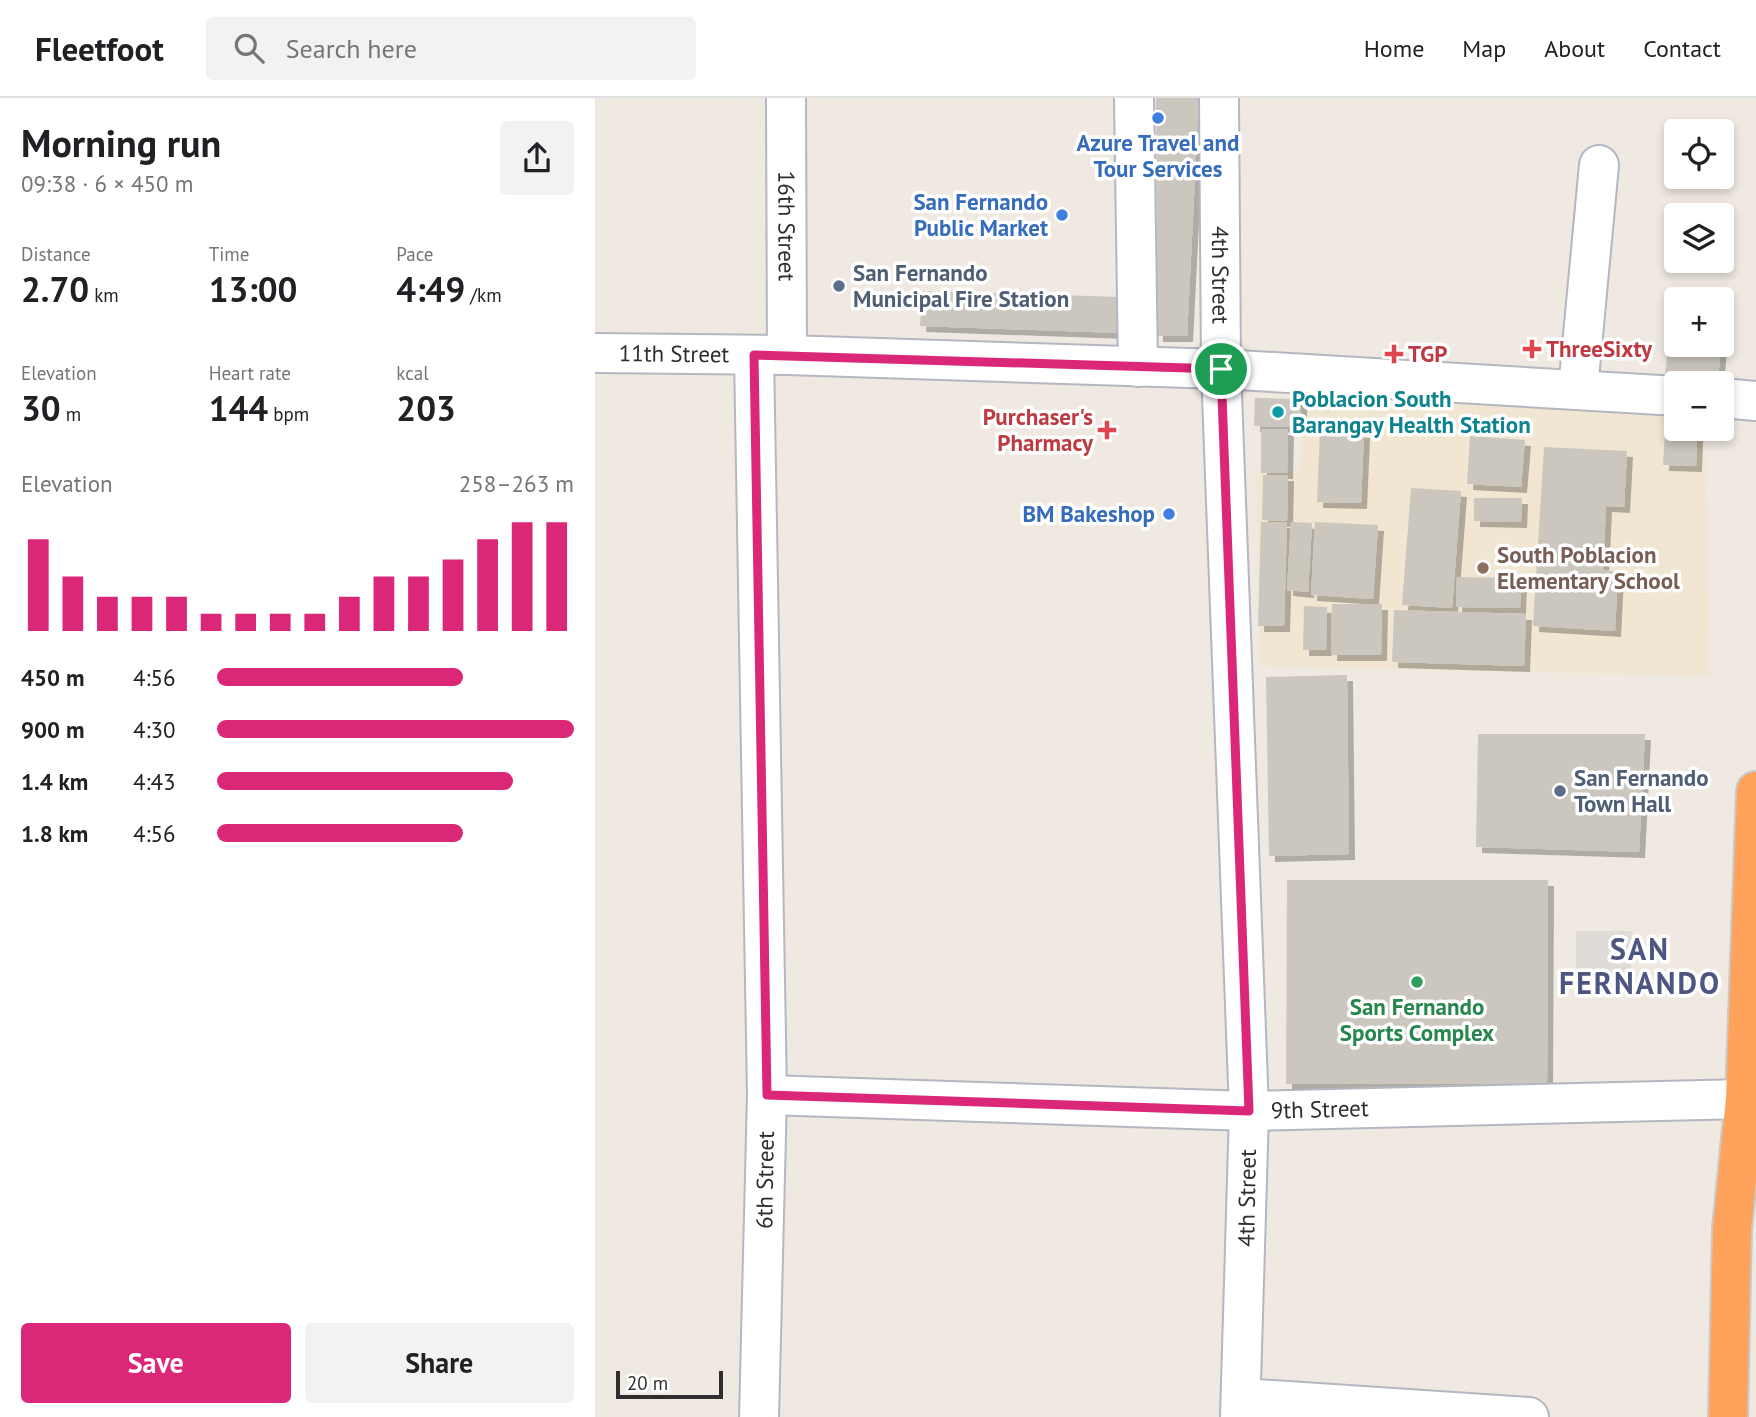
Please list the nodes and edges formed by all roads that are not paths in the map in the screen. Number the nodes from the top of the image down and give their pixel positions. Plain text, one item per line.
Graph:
1 (786, 98) edge
2 (1134, 98) edge
3 (1219, 98) edge
4 (1599, 164) dead end
5 (595, 353) edge
6 (771, 355) junction
7 (1138, 367) junction
8 (1221, 369) junction
9 (1578, 389) junction
10 (1664, 395) edge
11 (1734, 399) edge
12 (1756, 401) edge
13 (1756, 791) edge
14 (767, 1095) junction
15 (1745, 1099) junction
16 (1249, 1111) junction
17 (1241, 1407) edge
18 (759, 1417) edge
19 (1529, 1417) edge
20 (1728, 1417) edge

1 - 6 street, 16th Street
2 - 7 street
3 - 8 street, 4th Street
4 - 9 street
5 - 6 street, 11th Street
6 - 7 street, 11th Street
6 - 14 street, 6th Street
7 - 8 street, 11th Street
8 - 9 street, 11th Street
8 - 16 street, 4th Street
9 - 10 street, 11th Street
11 - 12 street
13 - 15 highway
14 - 16 street, 9th Street
14 - 18 street, 6th Street
15 - 16 street, 9th Street
15 - 20 highway
16 - 17 street, 4th Street
17 - 19 street

